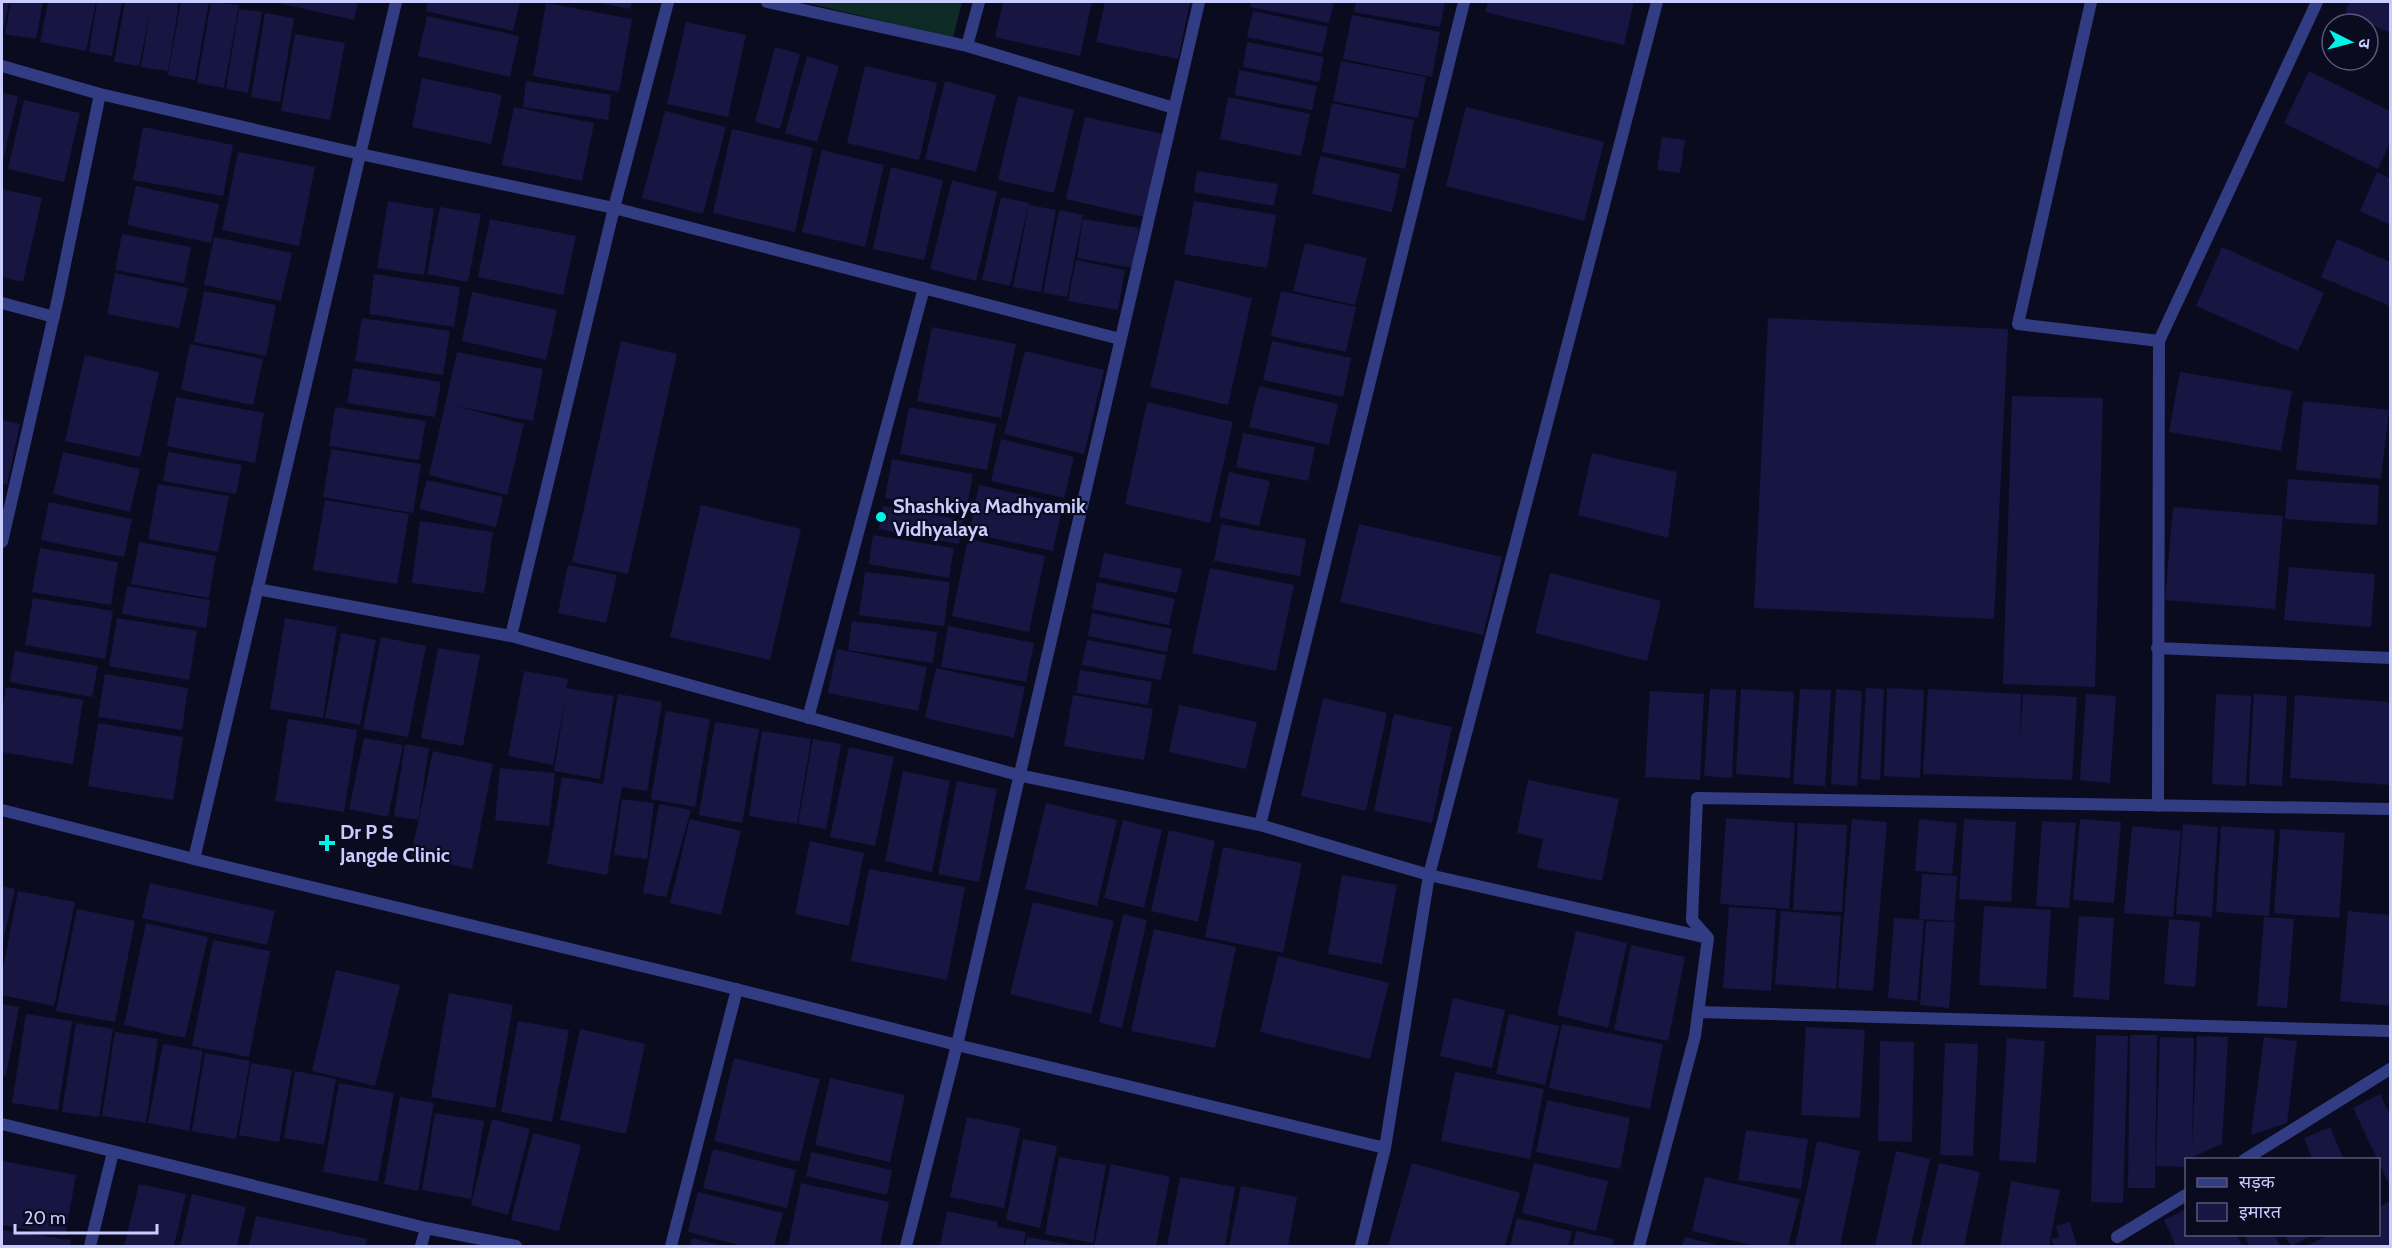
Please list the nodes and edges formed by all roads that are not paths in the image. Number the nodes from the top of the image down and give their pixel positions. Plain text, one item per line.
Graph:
1 (396, 2) edge
2 (668, 2) edge
3 (767, 2) edge
4 (978, 2) edge
5 (1199, 2) edge
6 (1464, 2) edge
7 (1657, 2) edge
8 (2091, 2) edge
9 (2317, 2) edge
10 (967, 46) junction
11 (2, 66) edge
12 (100, 94) junction
13 (1174, 108) junction
14 (360, 154) junction
15 (614, 208) junction
16 (924, 288) junction
17 (2, 303) edge
18 (54, 317) junction
19 (1120, 339) junction
20 (2159, 341) junction
21 (3, 528) edge
22 (2, 542) edge
23 (256, 589) junction
24 (512, 636) junction
25 (2157, 648) junction
26 (2391, 658) edge
27 (808, 718) junction
28 (1018, 776) junction
29 (2158, 806) junction
30 (2391, 809) edge
31 (2, 810) edge
32 (1260, 825) junction
33 (194, 859) junction
34 (1430, 874) junction
35 (1708, 938) junction
36 (737, 989) junction
37 (1699, 1012) junction
38 (2391, 1031) edge
39 (957, 1045) junction
40 (2391, 1069) edge
41 (2, 1124) edge
42 (1385, 1148) junction
43 (112, 1152) junction
44 (2247, 1158) edge
45 (2185, 1196) edge
46 (426, 1228) junction
47 (2117, 1237) dead end
48 (90, 1246) edge
49 (421, 1246) edge
50 (516, 1246) edge
51 (670, 1246) edge
52 (906, 1246) edge
53 (1361, 1246) edge
54 (1639, 1246) edge

1 - 14 street
2 - 15 street
3 - 10 street
4 - 10 street
5 - 13 street
6 - 32 street
7 - 34 street
8 - 20 street
9 - 20 street
10 - 13 street
11 - 12 street
12 - 14 street
12 - 18 street
13 - 19 street
14 - 15 street
14 - 23 street
15 - 16 street
15 - 24 street
16 - 19 street
16 - 27 street
17 - 18 street
18 - 21 street
19 - 28 street
20 - 25 street
21 - 22 street
23 - 24 street
23 - 33 street
24 - 27 street
25 - 26 street
25 - 29 street
27 - 28 street
28 - 32 street
28 - 39 street
29 - 30 street
29 - 35 street
31 - 33 street
32 - 34 street
33 - 36 street
34 - 35 street
34 - 42 street
35 - 37 street
36 - 39 street
36 - 51 street
37 - 38 street
37 - 54 street
39 - 42 street
39 - 52 street
40 - 44 street
41 - 43 street
42 - 53 street
43 - 46 street
43 - 48 street
45 - 47 street
46 - 49 street
46 - 50 street

